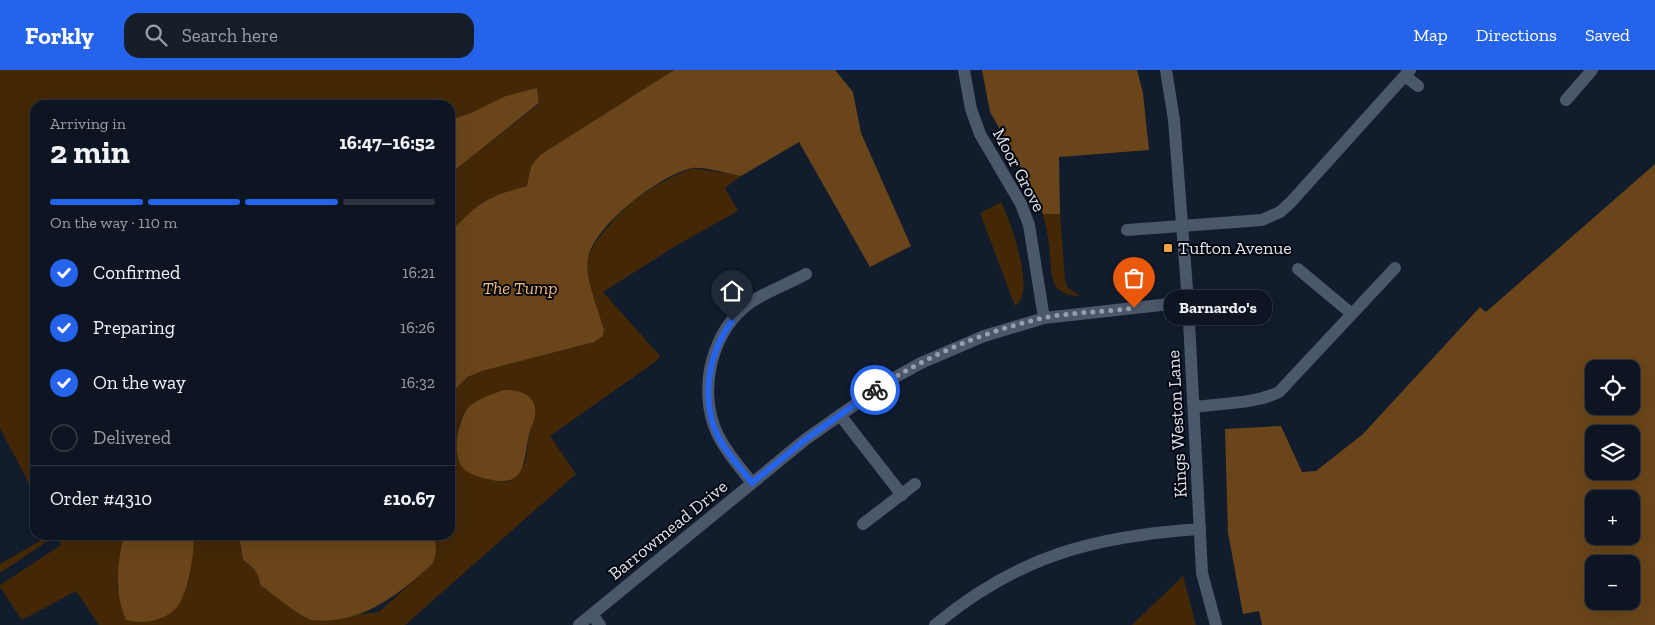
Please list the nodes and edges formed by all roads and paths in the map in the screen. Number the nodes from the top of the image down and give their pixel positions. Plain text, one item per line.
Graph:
1 (964, 70) edge
2 (1166, 70) edge
3 (1592, 70) edge
4 (1408, 73) edge
5 (1418, 86) dead end
6 (1566, 100) dead end
7 (1183, 226) junction
8 (1127, 230) dead end
9 (1395, 268) dead end
10 (1298, 269) dead end
11 (806, 274) dead end
12 (1188, 302) junction
13 (1352, 314) junction
14 (1044, 318) junction
15 (1195, 407) junction
16 (840, 415) junction
17 (752, 483) junction
18 (915, 484) dead end
19 (902, 495) junction
20 (863, 524) dead end
21 (1200, 529) junction
22 (592, 615) junction
23 (579, 625) edge
24 (600, 625) edge
25 (935, 625) edge
26 (1216, 625) edge

1 - 14 street, Moor Grove
2 - 7 street, Kings Weston Lane
3 - 6 street
4 - 5 street
4 - 7 street
7 - 8 street
7 - 12 street, Kings Weston Lane
9 - 13 street
10 - 13 street
11 - 17 street
12 - 14 street, Barrowmead Drive
12 - 15 street, Kings Weston Lane
13 - 15 street
14 - 16 street, Barrowmead Drive
15 - 21 street, Kings Weston Lane
16 - 17 street, Barrowmead Drive
16 - 19 street
17 - 22 street, Barrowmead Drive
18 - 19 street
19 - 20 street
21 - 25 street
21 - 26 street, Kings Weston Lane
22 - 23 street, Barrowmead Drive
22 - 24 street

